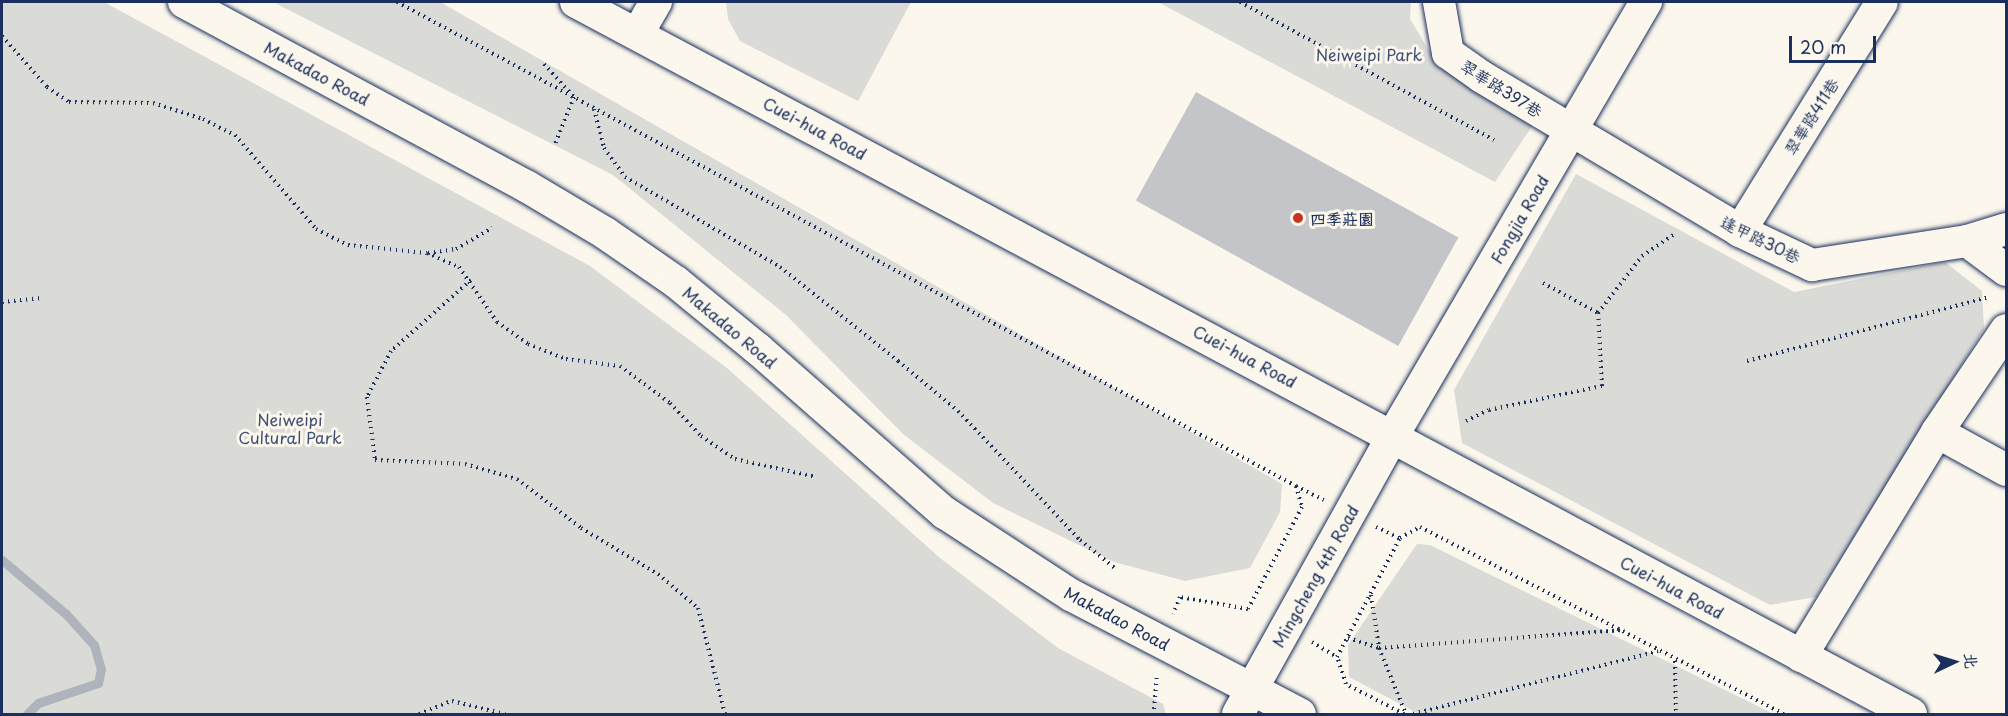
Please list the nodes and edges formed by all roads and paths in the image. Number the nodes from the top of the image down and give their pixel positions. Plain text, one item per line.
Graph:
1 (184, 2) edge
2 (397, 2) edge
3 (576, 2) edge
4 (656, 2) edge
5 (1240, 2) edge
6 (1439, 2) edge
7 (1646, 2) edge
8 (1882, 2) edge
9 (638, 33) junction
10 (2, 36) edge
11 (544, 64) dead end
12 (574, 97) junction
13 (594, 108) junction
14 (1570, 131) junction
15 (1494, 140) dead end
16 (555, 144) dead end
17 (492, 228) dead end
18 (2007, 229) edge
19 (1740, 231) junction
20 (1675, 234) dead end
21 (1967, 241) junction
22 (427, 253) junction
23 (2007, 270) edge
24 (471, 280) junction
25 (1543, 283) dead end
26 (1989, 297) dead end
27 (41, 298) dead end
28 (2, 302) edge
29 (1598, 313) junction
30 (2007, 330) edge
31 (1747, 360) dead end
32 (1466, 421) dead end
33 (1937, 432) junction
34 (1392, 437) junction
35 (2007, 470) edge
36 (816, 477) dead end
37 (1116, 569) dead end
38 (1371, 594) junction
39 (1180, 597) dead end
40 (1625, 630) junction
41 (1348, 638) junction
42 (1379, 648) junction
43 (1658, 651) junction
44 (1801, 656) junction
45 (1675, 661) junction
46 (1244, 701) edge
47 (419, 714) edge
48 (505, 714) edge
49 (726, 714) edge
50 (1300, 714) edge
51 (1405, 714) edge
52 (1413, 714) edge
53 (1676, 714) edge
54 (1784, 714) edge
55 (1911, 714) edge

1 - 46 street, Makadao Road
2 - 12 path
3 - 9 street, Cuei-hua Road
4 - 9 street
5 - 15 path
6 - 14 street, 翠華路397巷
7 - 14 street, Fongjia Road
8 - 19 street, 翠華路411巷
9 - 34 street, Cuei-hua Road
10 - 22 path
11 - 12 path
12 - 13 path
12 - 16 path
13 - 37 path
13 - 39 path
14 - 19 street, 逢甲路30巷
14 - 34 street, Fongjia Road
17 - 22 path
18 - 21 street, 逢甲路30巷
19 - 21 street, 逢甲路30巷
20 - 29 path
21 - 23 street
22 - 24 path
24 - 36 path
24 - 49 path
25 - 29 path
26 - 31 path
27 - 28 path
29 - 32 path
30 - 33 street
33 - 35 street
33 - 44 street
34 - 44 street, Cuei-hua Road
34 - 46 street, Mingcheng 4th Road
38 - 40 path
38 - 41 path
38 - 42 path
40 - 42 path
40 - 43 path
41 - 42 path
41 - 51 path
42 - 51 path
43 - 45 path
43 - 52 path
44 - 55 street, Cuei-hua Road
45 - 53 path
45 - 54 path
46 - 50 street
47 - 48 path

